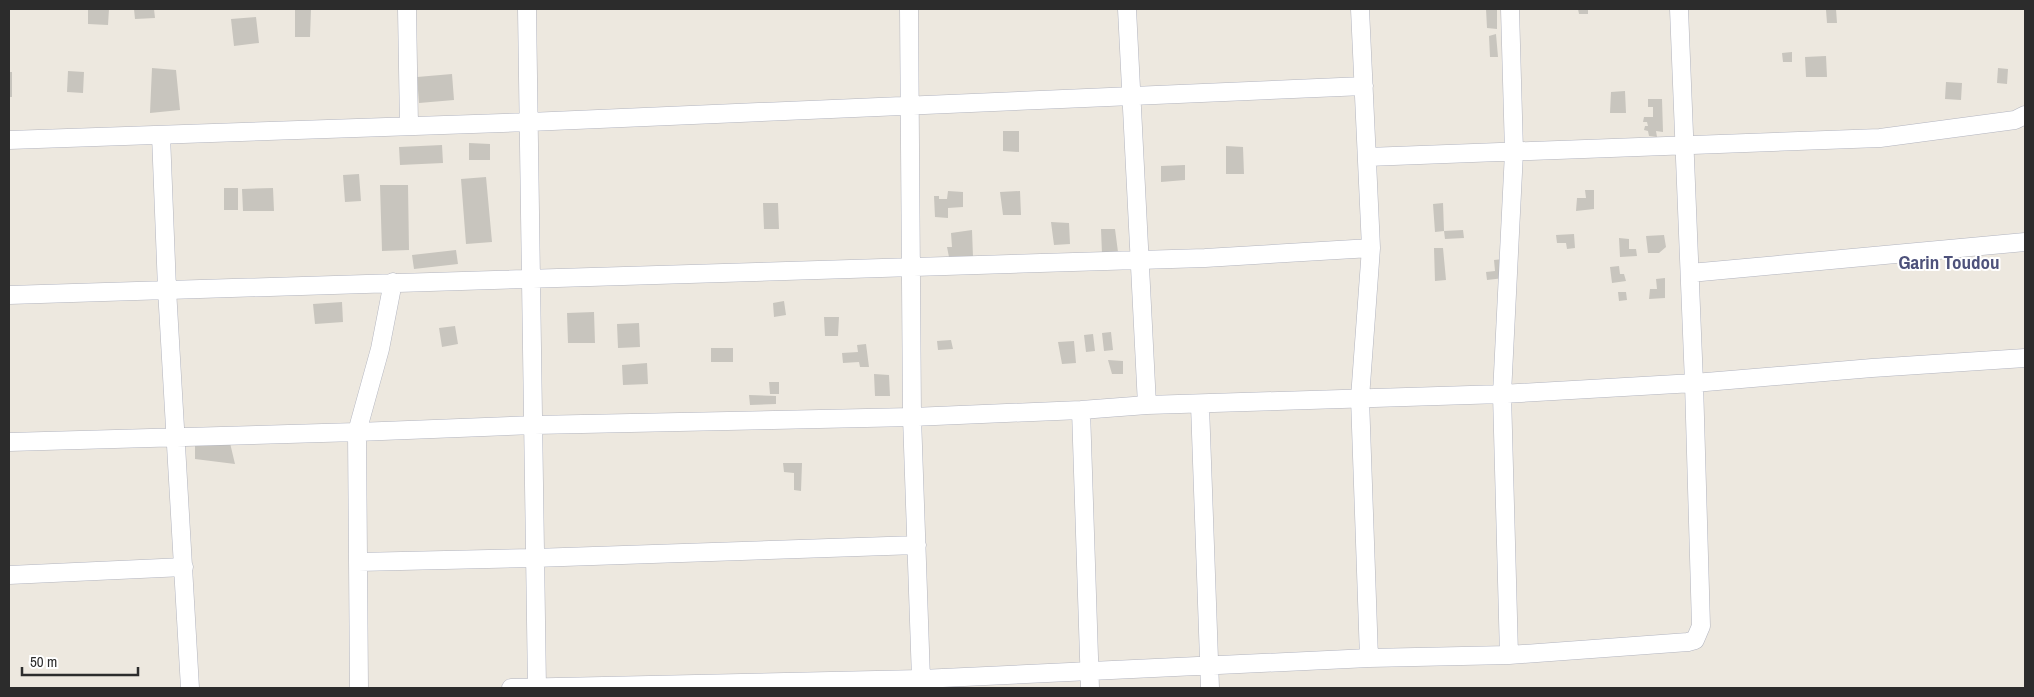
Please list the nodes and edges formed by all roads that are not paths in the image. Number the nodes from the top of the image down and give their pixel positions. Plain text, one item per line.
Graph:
1 (406, 9) edge
2 (527, 9) edge
3 (909, 9) edge
4 (1127, 9) edge
5 (1360, 9) edge
6 (1510, 9) edge
7 (1679, 9) edge
8 (1364, 86) junction
9 (1130, 96) junction
10 (910, 105) junction
11 (2025, 115) edge
12 (529, 122) junction
13 (409, 126) junction
14 (160, 135) junction
15 (9, 140) edge
16 (1684, 146) junction
17 (1514, 152) junction
18 (1367, 157) junction
19 (2025, 242) edge
20 (1372, 248) junction
21 (1140, 260) junction
22 (911, 266) junction
23 (1690, 273) junction
24 (530, 279) junction
25 (393, 282) junction
26 (167, 289) junction
27 (9, 295) edge
28 (2025, 358) edge
29 (1694, 383) junction
30 (1502, 394) junction
31 (1360, 398) junction
32 (1147, 405) junction
33 (1200, 405) junction
34 (1081, 410) junction
35 (912, 417) junction
36 (534, 425) junction
37 (357, 432) junction
38 (176, 438) junction
39 (9, 442) edge
40 (917, 545) junction
41 (534, 558) junction
42 (358, 562) junction
43 (184, 567) junction
44 (9, 575) edge
45 (1509, 655) junction
46 (1369, 658) junction
47 (1209, 665) junction
48 (1090, 670) junction
49 (922, 679) junction
50 (190, 688) edge
51 (359, 688) edge
52 (511, 688) edge
53 (537, 688) edge
54 (1090, 688) edge
55 (1210, 688) edge

1 - 13 street
2 - 12 street
3 - 10 street
4 - 9 street
5 - 8 street
6 - 17 street
7 - 16 street
8 - 9 street
8 - 18 street
9 - 10 street
9 - 21 street
10 - 12 street
10 - 22 street
11 - 16 street
12 - 13 street
12 - 24 street
13 - 14 street
14 - 15 street
14 - 26 street
16 - 17 street
16 - 23 street
17 - 18 street
17 - 30 street
18 - 20 street
19 - 23 street
20 - 21 street
20 - 31 street
21 - 22 street
21 - 32 street
22 - 24 street
22 - 35 street
23 - 29 street
24 - 25 street
24 - 36 street
25 - 26 street
25 - 37 street
26 - 27 street
26 - 38 street
28 - 29 street
29 - 30 street
29 - 45 street
30 - 31 street
30 - 45 street
31 - 33 street
31 - 46 street
32 - 33 street
32 - 34 street
33 - 47 street
34 - 35 street
34 - 48 street
35 - 36 street
35 - 40 street
36 - 37 street
36 - 41 street
37 - 38 street
37 - 42 street
38 - 39 street
38 - 43 street
40 - 41 street
40 - 49 street
41 - 42 street
41 - 53 street
42 - 51 street
43 - 44 street
43 - 50 street
45 - 46 street
46 - 47 street
47 - 48 street
47 - 55 street
48 - 49 street
48 - 54 street
49 - 53 street
52 - 53 street

